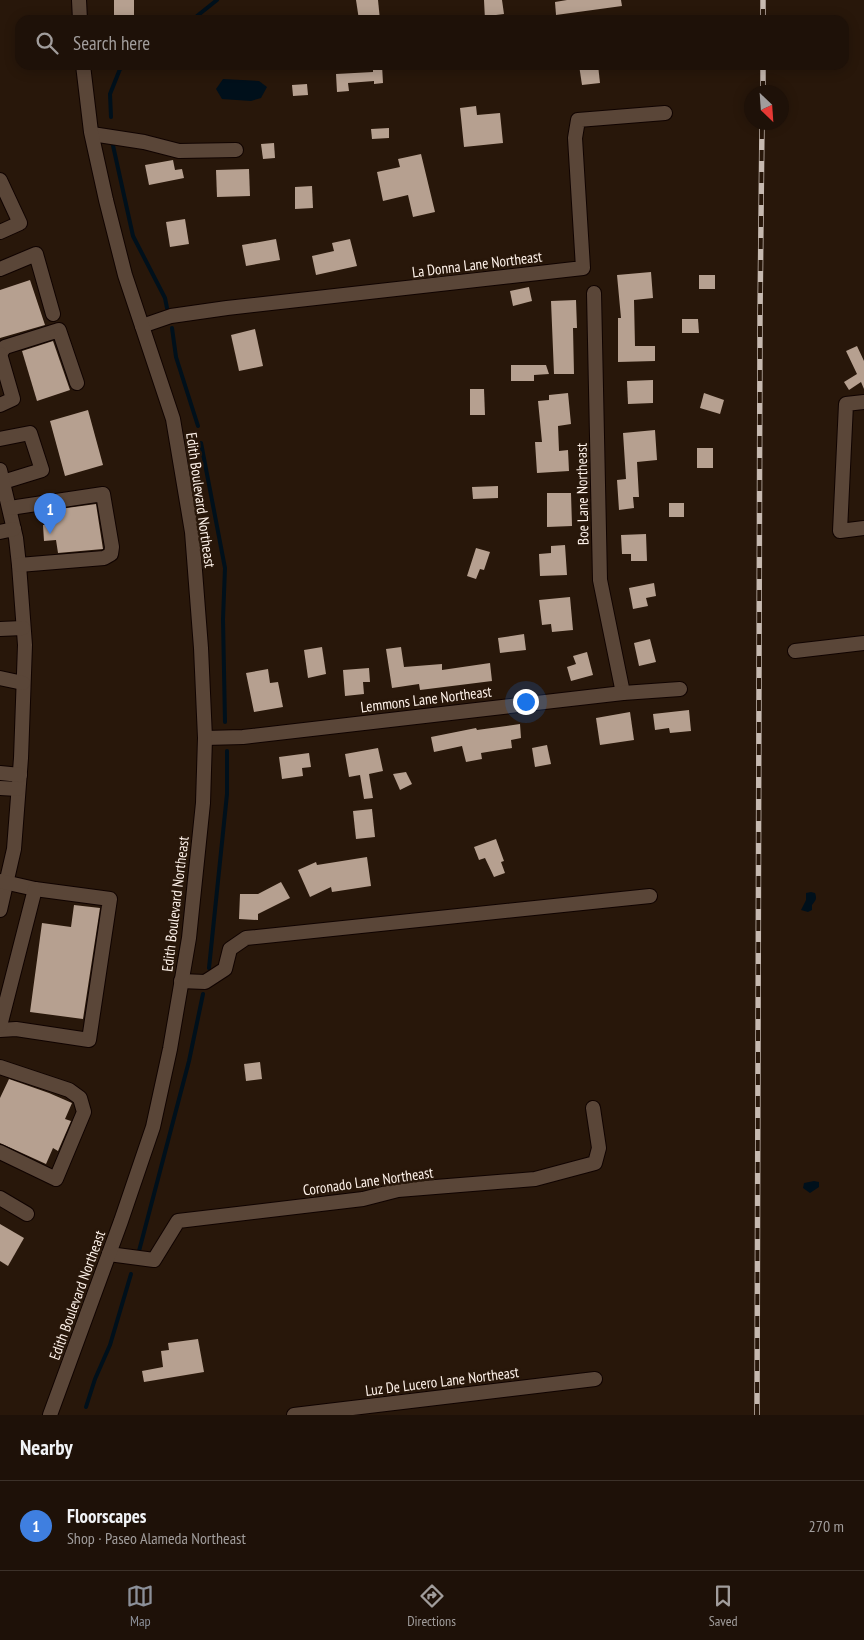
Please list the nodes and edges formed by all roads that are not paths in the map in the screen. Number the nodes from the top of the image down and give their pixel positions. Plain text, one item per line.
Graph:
1 (79, 0) edge
2 (80, 15) edge
3 (84, 70) edge
4 (665, 113) dead end
5 (92, 134) junction
6 (236, 150) dead end
7 (0, 180) edge
8 (0, 232) edge
9 (0, 270) edge
10 (594, 293) dead end
11 (53, 314) dead end
12 (142, 326) junction
13 (0, 354) edge
14 (77, 383) dead end
15 (864, 402) edge
16 (0, 405) edge
17 (0, 440) edge
18 (2, 482) edge
19 (10, 508) junction
20 (864, 528) edge
21 (7, 530) edge
22 (19, 565) junction
23 (23, 628) junction
24 (0, 629) edge
25 (864, 643) edge
26 (795, 651) dead end
27 (0, 678) edge
28 (23, 683) junction
29 (680, 689) dead end
30 (623, 693) junction
31 (205, 738) junction
32 (0, 773) edge
33 (19, 782) junction
34 (0, 788) edge
35 (4, 882) edge
36 (35, 889) junction
37 (650, 896) dead end
38 (0, 910) edge
39 (181, 981) junction
40 (0, 1028) edge
41 (0, 1067) edge
42 (593, 1108) dead end
43 (0, 1152) edge
44 (0, 1198) edge
45 (28, 1214) dead end
46 (109, 1254) junction
47 (595, 1379) dead end
48 (54, 1414) edge
49 (294, 1415) edge

1 - 2 street
3 - 5 street, Edith Boulevard Northeast
4 - 12 street, La Donna Lane Northeast
5 - 6 street
5 - 12 street, Edith Boulevard Northeast
7 - 8 street
9 - 11 street
10 - 30 street, Boe Lane Northeast
12 - 31 street, Edith Boulevard Northeast
13 - 14 street
13 - 16 street
15 - 20 street
17 - 18 street
18 - 19 street
19 - 21 street
19 - 22 street
21 - 22 street
22 - 23 street
23 - 24 street
23 - 28 street
25 - 26 street
27 - 28 street
28 - 33 street
29 - 30 street, Lemmons Lane Northeast
30 - 31 street, Lemmons Lane Northeast
31 - 39 street, Edith Boulevard Northeast
32 - 33 street
33 - 34 street
33 - 35 street
35 - 36 street
35 - 38 street
36 - 40 street
36 - 40 street
37 - 39 street, Edith Boulevard Northeast
39 - 46 street, Edith Boulevard Northeast
41 - 43 street
42 - 46 street, Coronado Lane Northeast
44 - 45 street
46 - 48 street, Edith Boulevard Northeast
47 - 49 street, Luz De Lucero Lane Northeast

